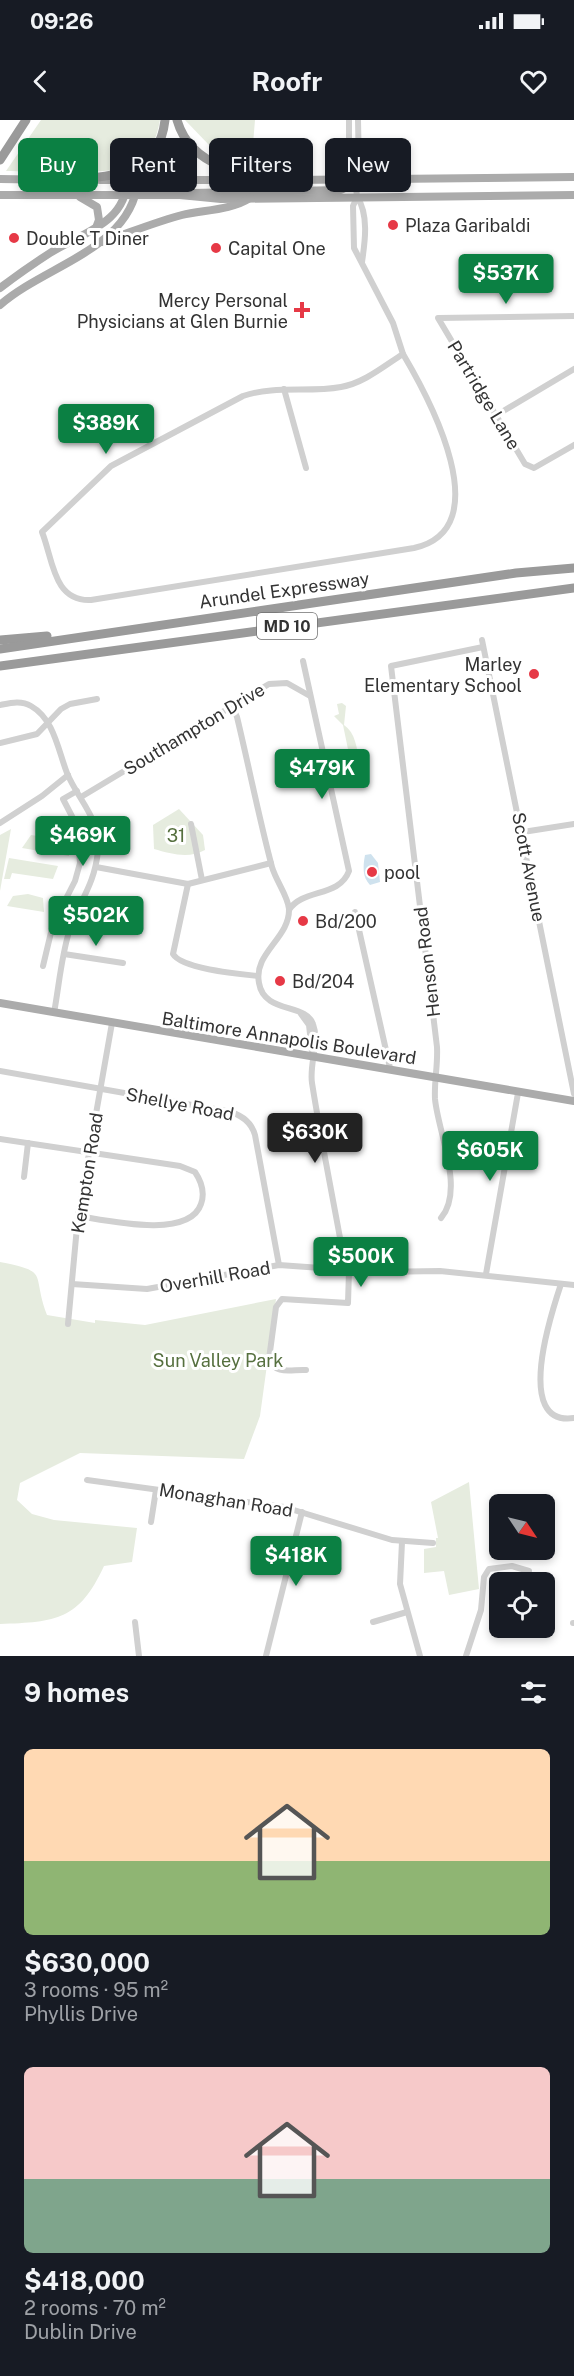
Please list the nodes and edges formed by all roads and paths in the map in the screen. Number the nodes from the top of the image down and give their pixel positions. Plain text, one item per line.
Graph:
1 (27, 120) edge
2 (165, 120) edge
3 (177, 120) edge
4 (349, 120) edge
5 (358, 120) edge
6 (349, 138) edge
7 (358, 138) edge
8 (209, 158) edge
9 (0, 159) edge
10 (98, 177) edge
11 (411, 177) edge
12 (574, 177) edge
13 (0, 179) edge
14 (18, 179) edge
15 (325, 190) edge
16 (137, 192) edge
17 (356, 192) edge
18 (73, 194) junction
19 (0, 195) edge
20 (127, 195) junction
21 (137, 195) junction
22 (180, 195) junction
23 (574, 195) edge
24 (357, 197) junction
25 (249, 198) junction
26 (95, 230) junction
27 (98, 244) junction
28 (362, 263) junction
29 (0, 288) edge
30 (0, 305) edge
31 (574, 316) edge
32 (403, 354) junction
33 (574, 369) edge
34 (284, 389) junction
35 (495, 416) junction
36 (574, 445) edge
37 (306, 468) dead end
38 (574, 568) edge
39 (574, 588) edge
40 (166, 624) junction
41 (0, 640) edge
42 (0, 649) edge
43 (303, 661) dead end
44 (0, 666) edge
45 (391, 666) joint
46 (310, 696) junction
47 (97, 699) dead end
48 (0, 705) edge
49 (232, 706) junction
50 (49, 724) junction
51 (0, 743) edge
52 (68, 775) junction
53 (79, 794) junction
54 (1, 820) edge
55 (190, 824) dead end
56 (574, 824) edge
57 (523, 832) junction
58 (271, 863) junction
59 (96, 867) junction
60 (202, 880) junction
61 (188, 884) junction
62 (62, 905) junction
63 (289, 910) junction
64 (355, 912) dead end
65 (78, 913) junction
66 (64, 954) junction
67 (123, 963) dead end
68 (43, 966) dead end
69 (258, 976) junction
70 (0, 1004) edge
71 (54, 1013) junction
72 (112, 1023) junction
73 (312, 1055) junction
74 (390, 1068) junction
75 (0, 1071) edge
76 (435, 1078) junction
77 (100, 1089) junction
78 (518, 1093) junction
79 (574, 1094) edge
80 (574, 1101) edge
81 (0, 1139) edge
82 (28, 1143) junction
83 (90, 1150) junction
84 (24, 1177) dead end
85 (78, 1216) junction
86 (441, 1218) dead end
87 (279, 1265) junction
88 (348, 1271) junction
89 (486, 1275) junction
90 (574, 1277) edge
91 (72, 1284) junction
92 (561, 1284) junction
93 (573, 1285) edge
94 (68, 1324) dead end
95 (306, 1370) dead end
96 (574, 1418) edge
97 (87, 1480) dead end
98 (156, 1490) junction
99 (302, 1512) junction
100 (151, 1522) dead end
101 (402, 1542) junction
102 (433, 1543) dead end
103 (529, 1571) dead end
104 (407, 1612) junction
105 (135, 1622) dead end
106 (373, 1622) dead end
107 (139, 1656) edge
108 (266, 1656) edge
109 (420, 1656) edge
110 (466, 1656) edge

1 - 9 highway
2 - 10 highway
3 - 8 highway
4 - 6 street
5 - 7 street
11 - 12 main road
13 - 14 main road
15 - 22 main road
16 - 21 main road
17 - 24 street
18 - 19 main road
18 - 20 main road
18 - 26 main road
20 - 21 main road
20 - 26 main road
21 - 22 main road
21 - 27 main road
22 - 25 main road
23 - 24 main road
24 - 25 main road
24 - 28 street
24 - 28 street
25 - 27 main road
26 - 29 main road
27 - 30 main road
28 - 32 street
31 - 35 street, Partridge Lane
32 - 34 street
32 - 34 street
33 - 35 street
34 - 37 street
35 - 36 street, Partridge Lane
38 - 40 highway, Arundel Expressway / MD 10
39 - 44 highway, Arundel Expressway / MD 10
40 - 41 highway
40 - 42 highway, Arundel Expressway / MD 10
43 - 46 street
45 - 57 street, Scott Avenue
45 - 76 street, Henson Road
46 - 49 street, Southampton Drive
46 - 63 street
47 - 50 street
48 - 50 street
49 - 53 street, Southampton Drive
49 - 58 street
50 - 51 street
50 - 52 street
52 - 53 street
52 - 54 street
53 - 59 street
53 - 62 street
55 - 60 street
56 - 57 street
57 - 79 street, Scott Avenue
58 - 60 street
58 - 63 street
59 - 61 street
59 - 65 street
60 - 61 street
61 - 69 street
62 - 65 street
62 - 68 street
63 - 69 street
64 - 74 street
65 - 66 street
66 - 67 street
66 - 71 street
69 - 73 street
70 - 71 main road, Baltimore Annapolis Boulevard
71 - 72 main road, Baltimore Annapolis Boulevard
72 - 73 main road, Baltimore Annapolis Boulevard
72 - 77 street, Kempton Road
73 - 74 main road, Baltimore Annapolis Boulevard
73 - 88 street
74 - 76 main road, Baltimore Annapolis Boulevard
75 - 77 street, Shellye Road
76 - 78 main road, Baltimore Annapolis Boulevard
76 - 86 street, Henson Road
77 - 83 street, Kempton Road
77 - 87 street, Shellye Road
78 - 80 main road, Baltimore Annapolis Boulevard
78 - 89 street
81 - 82 street
82 - 83 street
82 - 84 street
83 - 85 street, Kempton Road
83 - 85 street
85 - 91 street, Kempton Road
87 - 88 street, Overhill Road
87 - 91 street, Overhill Road
88 - 89 street, Overhill Road
88 - 95 street
89 - 92 street, Overhill Road
90 - 93 street
91 - 94 street, Kempton Road
92 - 93 street, Overhill Road
92 - 96 street
97 - 98 street, Monaghan Road
98 - 99 street, Monaghan Road
98 - 100 street
99 - 101 street, Monaghan Road
99 - 108 street
101 - 102 street, Monaghan Road
101 - 104 street
103 - 110 street
104 - 106 street
104 - 109 street
105 - 107 street

